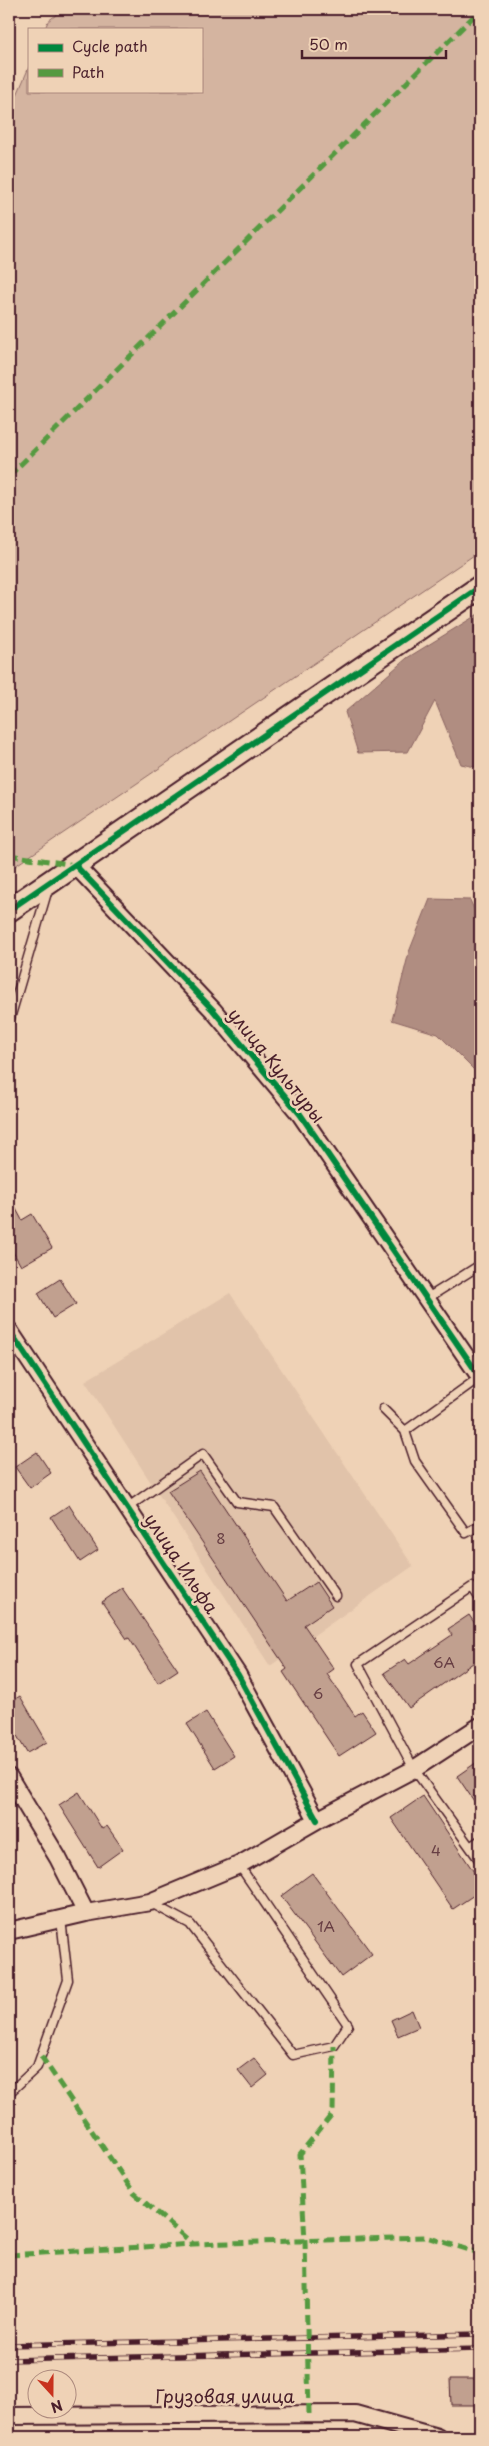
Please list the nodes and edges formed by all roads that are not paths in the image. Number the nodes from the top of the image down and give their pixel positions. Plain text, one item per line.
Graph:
1 (480, 587) edge
2 (76, 866) junction
3 (50, 884) junction
4 (9, 910) edge
5 (9, 1022) edge
6 (480, 1265) edge
7 (426, 1299) junction
8 (9, 1330) edge
9 (480, 1377) edge
10 (383, 1408) dead end
11 (405, 1432) junction
12 (127, 1508) junction
13 (480, 1525) edge
14 (336, 1596) dead end
15 (480, 1599) edge
16 (480, 1726) edge
17 (414, 1769) junction
18 (9, 1777) edge
19 (317, 1820) junction
20 (480, 1840) edge
21 (470, 1847) junction
22 (480, 1861) edge
23 (239, 1865) junction
24 (150, 1902) junction
25 (86, 1913) junction
26 (61, 1919) junction
27 (9, 1931) edge
28 (9, 2093) edge
29 (9, 2416) edge
30 (437, 2437) edge

1 - 2 street
2 - 3 street
2 - 7 street, улица Культуры
3 - 4 street
3 - 5 lane
6 - 7 lane
7 - 9 street, улица Культуры
8 - 12 street, улица Ильфа
9 - 11 lane
10 - 11 lane
11 - 13 lane
12 - 14 lane
12 - 19 street, улица Ильфа
15 - 17 lane
16 - 17 street
17 - 19 street
17 - 21 lane
18 - 25 street
19 - 23 street
20 - 21 lane
21 - 22 lane
23 - 24 street
23 - 24 lane
24 - 25 street
25 - 26 street
26 - 27 street
26 - 28 lane
29 - 30 street, Грузовая улица

